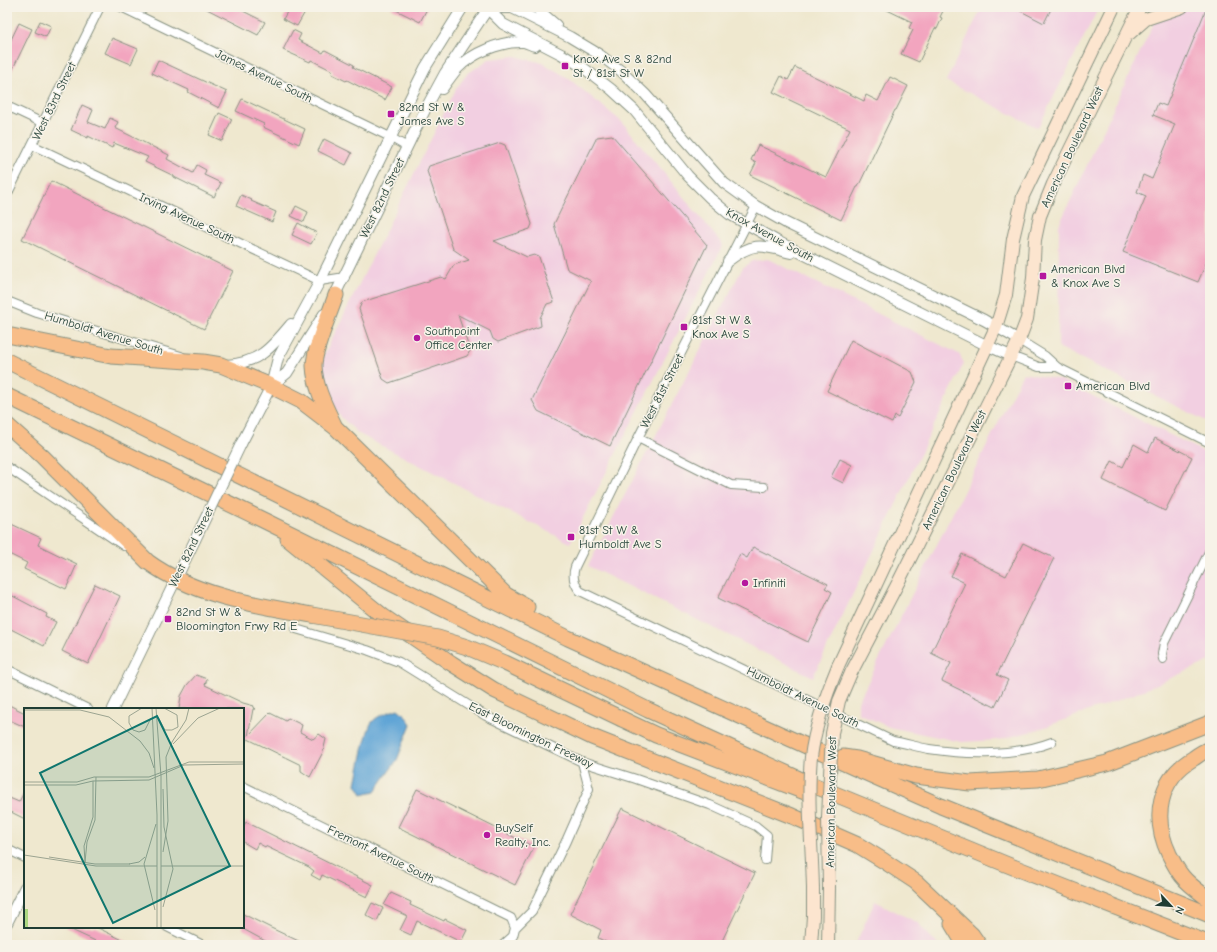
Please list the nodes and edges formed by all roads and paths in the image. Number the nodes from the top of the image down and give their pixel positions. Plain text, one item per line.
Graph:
1 (100, 7) edge
2 (121, 7) edge
3 (463, 7) edge
4 (488, 7) edge
5 (535, 7) edge
6 (1114, 7) edge
7 (1140, 7) edge
8 (1182, 7) edge
9 (570, 37) junction
10 (1125, 37) junction
11 (561, 54) junction
12 (7, 106) edge
13 (424, 110) junction
14 (43, 123) junction
15 (390, 137) junction
16 (32, 145) junction
17 (407, 147) junction
18 (7, 195) edge
19 (756, 206) junction
20 (747, 224) junction
21 (810, 257) junction
22 (728, 261) junction
23 (345, 277) junction
24 (320, 281) junction
25 (336, 295) junction
26 (7, 300) edge
27 (308, 304) junction
28 (996, 327) junction
29 (7, 335) edge
30 (1019, 340) junction
31 (988, 346) junction
32 (1011, 356) junction
33 (7, 362) edge
34 (203, 362) junction
35 (221, 365) junction
36 (1057, 367) junction
37 (271, 386) junction
38 (7, 396) edge
39 (7, 425) edge
40 (335, 427) junction
41 (638, 438) junction
42 (1210, 443) edge
43 (7, 467) edge
44 (932, 467) junction
45 (951, 477) junction
46 (764, 487) dead end
47 (265, 521) junction
48 (1210, 550) edge
49 (148, 562) junction
50 (175, 578) junction
51 (574, 578) joint
52 (296, 629) dead end
53 (1163, 659) dead end
54 (7, 669) edge
55 (660, 679) junction
56 (86, 708) edge
57 (113, 708) edge
58 (1210, 724) edge
59 (1052, 742) dead end
60 (1210, 749) edge
61 (823, 754) junction
62 (582, 762) junction
63 (244, 786) edge
64 (888, 816) junction
65 (7, 849) edge
66 (24, 858) edge
67 (765, 860) dead end
68 (916, 882) junction
69 (24, 889) edge
70 (1210, 900) edge
71 (1210, 915) edge
72 (7, 923) edge
73 (169, 928) edge
74 (515, 928) junction
75 (1210, 944) edge
76 (203, 945) edge
77 (503, 945) edge
78 (811, 945) edge
79 (828, 945) edge
80 (965, 945) edge
81 (979, 945) edge

1 - 14 street, West 83rd Street
2 - 15 street, James Avenue South
3 - 15 street, West 82nd Street
4 - 9 street, Knox Avenue South
4 - 11 street, Knox Avenue South
4 - 13 street, West 82nd Street
5 - 9 street
6 - 28 main road, American Boulevard West
7 - 10 main road, American Boulevard West
8 - 10 main road
9 - 19 street, Knox Avenue South
10 - 30 main road, American Boulevard West
11 - 13 street
11 - 20 street, Knox Avenue South
12 - 14 street
13 - 17 street, West 82nd Street
14 - 16 street, West 83rd Street
15 - 17 street, James Avenue South
15 - 24 street, West 82nd Street
16 - 18 street, West 83rd Street
16 - 24 street, Irving Avenue South
17 - 23 street, West 82nd Street
19 - 20 street, West 81st Street
19 - 28 street, Knox Avenue South
20 - 21 street, Knox Avenue South
20 - 22 street, West 81st Street
21 - 22 street
21 - 31 street, Knox Avenue South
22 - 41 street, West 81st Street
23 - 24 street
23 - 25 street, West 82nd Street
24 - 27 street, West 82nd Street
25 - 37 street, West 82nd Street
25 - 40 highway
26 - 34 street, Humboldt Avenue South
27 - 35 street
27 - 37 street, West 82nd Street
28 - 30 street, Knox Avenue South
28 - 31 main road, American Boulevard West
29 - 34 highway
30 - 32 main road, American Boulevard West
30 - 36 street, Knox Avenue South
31 - 32 street, Knox Avenue South
31 - 44 main road, American Boulevard West
32 - 36 street, Knox Avenue South
32 - 45 main road, American Boulevard West
33 - 55 highway
34 - 35 highway
35 - 37 highway
36 - 42 street, Knox Avenue South
37 - 40 highway
37 - 50 street, West 82nd Street, bridge
38 - 47 highway
39 - 49 highway
40 - 55 highway
41 - 46 street
41 - 51 street, West 81st Street
43 - 49 street
44 - 45 main road
44 - 78 main road, American Boulevard West, bridge
45 - 79 main road, American Boulevard West, bridge
47 - 64 highway
47 - 68 highway
48 - 53 street
49 - 50 highway
50 - 57 street, West 82nd Street
50 - 64 highway, bridge
51 - 59 street, Humboldt Avenue South
52 - 62 street, East Bloomington Freeway
54 - 56 street
55 - 61 highway
58 - 61 highway
60 - 70 highway
61 - 71 highway
62 - 67 street, East Bloomington Freeway
62 - 74 street
63 - 74 street, Fremont Avenue South
64 - 75 highway
65 - 66 street
68 - 80 highway
68 - 81 highway
69 - 72 street
73 - 76 street
74 - 77 street

